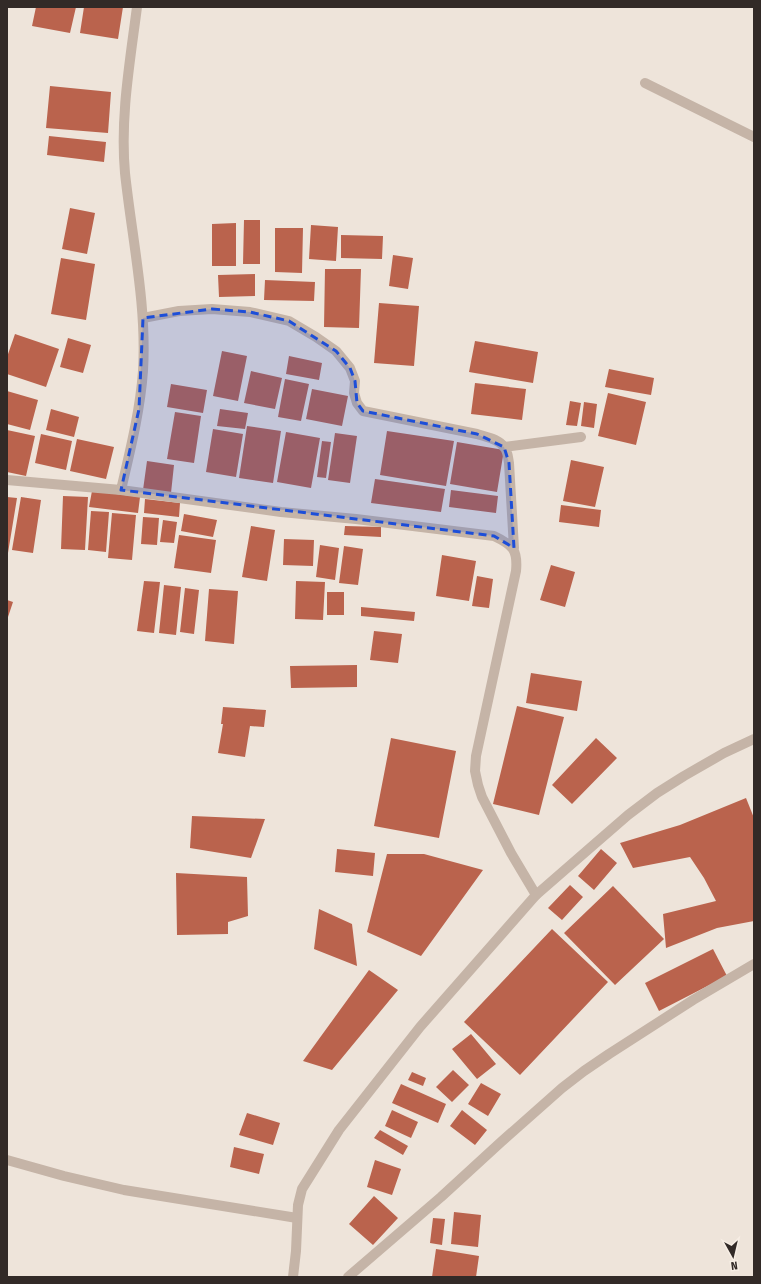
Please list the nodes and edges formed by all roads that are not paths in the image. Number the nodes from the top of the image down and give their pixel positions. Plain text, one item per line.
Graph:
1 (137, 7) edge
2 (645, 82) dead end
3 (754, 137) edge
4 (143, 318) junction
5 (580, 437) dead end
6 (504, 447) junction
7 (7, 480) edge
8 (121, 490) junction
9 (514, 548) junction
10 (754, 739) edge
11 (536, 894) junction
12 (754, 964) edge
13 (7, 1160) edge
14 (297, 1218) junction
15 (293, 1277) edge
16 (348, 1277) edge

1 - 4 street
2 - 3 street
4 - 6 street
4 - 8 street
5 - 6 street
6 - 9 street
7 - 8 street
8 - 9 street
9 - 11 street
10 - 11 street
11 - 14 street
12 - 16 street
13 - 14 street
14 - 15 street

